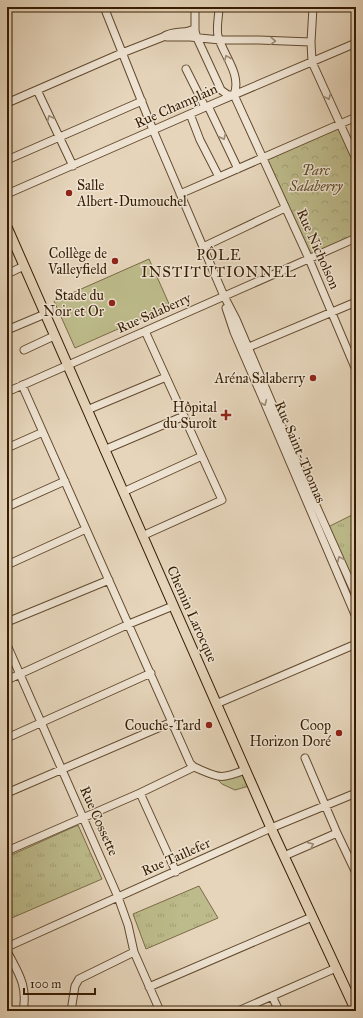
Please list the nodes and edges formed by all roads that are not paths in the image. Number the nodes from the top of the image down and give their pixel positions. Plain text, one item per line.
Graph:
1 (104, 7) edge
2 (195, 7) edge
3 (219, 7) edge
4 (313, 7) edge
5 (196, 28) junction
6 (163, 37) junction
7 (197, 38) junction
8 (220, 40) junction
9 (311, 42) junction
10 (356, 42) edge
11 (122, 53) junction
12 (312, 62) junction
13 (186, 69) dead end
14 (36, 90) junction
15 (234, 95) junction
16 (142, 101) junction
17 (7, 103) edge
18 (206, 106) junction
19 (190, 114) junction
20 (356, 117) edge
21 (340, 124) junction
22 (153, 130) junction
23 (59, 137) junction
24 (263, 158) junction
25 (356, 159) edge
26 (7, 160) edge
27 (72, 166) junction
28 (238, 169) junction
29 (219, 177) junction
30 (7, 194) edge
31 (180, 194) junction
32 (286, 208) junction
33 (7, 227) edge
34 (356, 238) edge
35 (203, 247) junction
36 (309, 259) junction
37 (24, 266) junction
38 (7, 274) edge
39 (224, 296) junction
40 (356, 302) edge
41 (331, 313) junction
42 (44, 314) junction
43 (7, 330) edge
44 (144, 331) junction
45 (54, 336) junction
46 (248, 347) junction
47 (24, 350) dead end
48 (67, 365) junction
49 (356, 369) edge
50 (166, 377) junction
51 (22, 385) junction
52 (7, 392) edge
53 (87, 410) junction
54 (184, 416) junction
55 (43, 432) junction
56 (7, 448) edge
57 (104, 450) junction
58 (202, 456) junction
59 (65, 481) junction
60 (123, 492) junction
61 (7, 507) edge
62 (86, 529) junction
63 (323, 530) junction
64 (142, 536) junction
65 (7, 565) edge
66 (109, 580) junction
67 (356, 595) edge
68 (173, 606) junction
69 (356, 617) edge
70 (7, 622) edge
71 (129, 624) junction
72 (356, 644) edge
73 (7, 645) edge
74 (151, 673) junction
75 (20, 674) junction
76 (7, 680) edge
77 (216, 704) junction
78 (172, 722) junction
79 (41, 723) junction
80 (7, 738) edge
81 (305, 758) dead end
82 (194, 767) junction
83 (62, 769) junction
84 (246, 770) junction
85 (7, 793) edge
86 (140, 793) junction
87 (356, 793) edge
88 (326, 806) junction
89 (83, 818) junction
90 (271, 828) junction
91 (337, 833) junction
92 (7, 852) edge
93 (284, 856) junction
94 (176, 872) junction
95 (356, 873) edge
96 (118, 897) junction
97 (312, 917) junction
98 (7, 947) edge
99 (7, 951) edge
100 (134, 952) junction
101 (336, 968) junction
102 (150, 987) junction
103 (272, 996) junction
104 (23, 1011) edge
105 (71, 1011) edge
106 (160, 1011) edge
107 (238, 1011) edge
108 (279, 1011) edge
109 (356, 1011) edge

1 - 11 street, Rue Saint-Thomas
2 - 5 street
3 - 8 street, Rue Nicholson
4 - 9 street
5 - 6 street
5 - 7 street
6 - 7 street
6 - 11 street
7 - 8 street
7 - 15 street
8 -> 9 street
15 -> 8 street, Rue Nicholson
9 - 12 street
10 - 12 street, Rue Champlain
11 - 14 street
11 - 16 street, Rue Saint-Thomas
12 - 15 street, Rue Champlain
12 -> 21 street
13 - 18 street
14 - 17 street
23 -> 14 street
15 - 18 street, Rue Champlain
15 - 24 street, Rue Nicholson
16 - 22 street, Rue Saint-Thomas
16 - 23 street
18 - 19 street, Rue Champlain
18 -> 28 street
19 - 22 street, Rue Champlain
19 - 29 street
20 - 21 street
21 - 24 street
21 - 25 street
22 - 27 street, Rue Champlain
22 - 31 street, Rue Saint-Thomas
23 - 26 street
23 - 27 street
24 - 28 street
24 - 32 street, Rue Nicholson
27 - 30 street, Rue Champlain
28 - 29 street
29 - 31 street
31 - 35 street, Rue Saint-Thomas
32 - 35 street
32 - 36 street, Rue Nicholson
33 - 37 main road, Chemin Larocque
34 - 36 street, Rue Salaberry
35 - 39 street, Rue Saint-Thomas
36 - 39 street, Rue Salaberry
36 - 41 street, Rue Nicholson
37 - 38 street
37 - 42 main road, Chemin Larocque
39 - 44 street, Rue Salaberry
39 - 46 street, Rue Saint-Thomas
39 -> 63 street, Rue Saint-Thomas
40 - 41 street
41 - 46 street
41 - 49 street, Rue Nicholson
42 - 43 street
42 - 45 main road, Chemin Larocque
44 - 48 street, Rue Salaberry
44 - 50 street
45 - 47 street
45 - 48 main road, Chemin Larocque
46 - 63 street, Rue Saint-Thomas
48 - 51 street, Rue Salaberry
48 - 53 main road, Chemin Larocque
50 - 53 street
50 - 54 street
51 - 52 street, Rue Salaberry
51 - 55 street
53 - 57 main road, Chemin Larocque
54 - 57 street
54 - 58 street
55 - 56 street
55 - 59 street
57 - 60 main road, Chemin Larocque
58 - 60 street
58 - 64 street
59 - 61 street
59 - 62 street
60 - 64 main road, Chemin Larocque
62 - 65 street
62 - 66 street
67 -> 63 street, Rue Saint-Thomas
63 - 69 street, Rue Saint-Thomas
64 - 68 main road, Chemin Larocque
66 - 70 street
66 - 71 street
68 - 71 street
68 - 77 main road, Chemin Larocque
71 - 74 street
71 - 75 street
72 - 77 street
73 - 75 street, Rue Cossette
74 - 78 street
74 - 79 street
75 - 76 street
75 - 79 street, Rue Cossette
77 - 84 main road, Chemin Larocque
78 - 82 street
78 - 83 street
79 - 80 street
79 - 83 street, Rue Cossette
81 - 88 street
82 - 84 street
82 - 86 street
83 - 85 street
83 - 89 street, Rue Cossette
84 - 90 main road, Chemin Larocque
86 - 89 street
86 - 94 street
87 - 88 street, Rue Taillefer
88 - 90 street, Rue Taillefer
88 - 91 street
89 - 92 street
89 - 96 street, Rue Cossette
90 - 93 main road, Chemin Larocque
90 - 94 street, Rue Taillefer
93 -> 91 street
91 - 95 street
93 - 97 main road, Chemin Larocque
94 - 96 street, Rue Taillefer
96 - 98 street, Rue Taillefer
96 - 100 street, Rue Cossette
97 - 101 main road, Chemin Larocque
97 - 102 street
99 - 104 street
100 - 102 street, Rue Cossette
100 - 105 street
101 - 103 street
101 - 109 main road, Chemin Larocque
102 - 106 street, Rue Cossette
103 - 107 street
103 - 108 street

